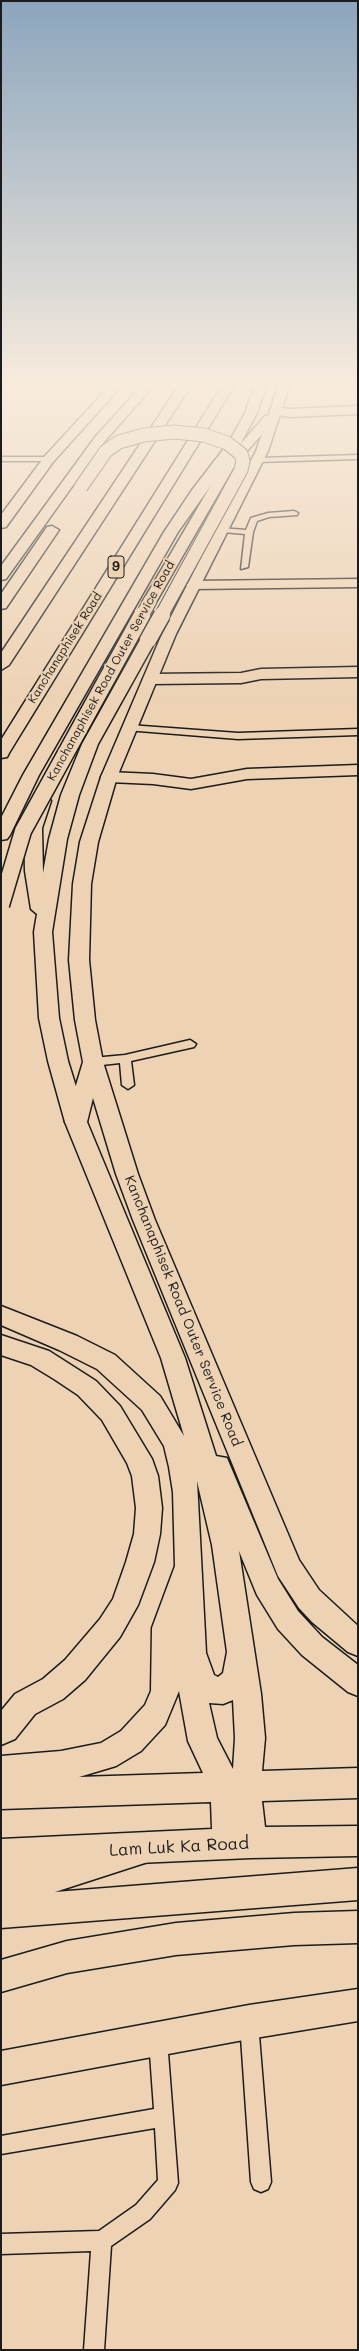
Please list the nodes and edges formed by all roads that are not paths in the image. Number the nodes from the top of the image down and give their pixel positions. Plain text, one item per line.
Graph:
1 (26, 491) edge
2 (63, 491) edge
3 (79, 491) edge
4 (116, 491) edge
5 (163, 491) edge
6 (200, 491) edge
7 (214, 491) edge
8 (219, 491) edge
9 (230, 491) edge
10 (239, 491) edge
11 (243, 491) edge
12 (238, 501) junction
13 (68, 507) dead end
14 (294, 513) dead end
15 (59, 520) dead end
16 (1, 524) edge
17 (226, 524) junction
18 (249, 532) junction
19 (244, 566) dead end
20 (1, 576) edge
21 (358, 583) edge
22 (193, 585) junction
23 (1, 605) edge
24 (1, 665) edge
25 (358, 672) edge
26 (153, 676) junction
27 (63, 719) junction
28 (129, 728) junction
29 (358, 732) edge
30 (1, 753) edge
31 (358, 770) edge
32 (109, 777) junction
33 (1, 835) edge
34 (1, 905) edge
35 (43, 932) junction
36 (190, 1044) dead end
37 (124, 1059) junction
38 (93, 1062) junction
39 (128, 1085) dead end
40 (76, 1122) junction
41 (1, 1315) edge
42 (1, 1345) edge
43 (173, 1358) junction
44 (188, 1563) junction
45 (240, 1640) junction
46 (358, 1643) edge
47 (192, 1644) junction
48 (358, 1682) edge
49 (13, 1708) edge
50 (1, 1731) edge
51 (1, 1771) edge
52 (358, 1783) edge
53 (236, 1787) junction
54 (1, 1794) edge
55 (358, 1841) edge
56 (240, 1844) junction
57 (143, 1849) junction
58 (1, 1854) edge
59 (1, 1880) edge
60 (358, 1884) edge
61 (1, 1912) edge
62 (358, 1927) edge
63 (1, 1976) edge
64 (358, 2005) edge
65 (249, 2022) junction
66 (158, 2039) junction
67 (1, 2068) edge
68 (163, 2117) junction
69 (1, 2145) edge
70 (261, 2182) dead end
71 (102, 2241) junction
72 (1, 2244) edge
73 (94, 2350) edge

1 - 16 main road
2 - 20 main road
3 - 13 main road, bridge
4 - 24 main road
5 - 30 main road, Kanchanaphisek Road / 9
6 - 27 main road
7 - 34 main road, Kanchanaphisek Road Outer Service Road, bridge
8 - 17 main road
9 - 35 main road, bridge
10 - 12 main road
11 - 12 main road, Kanchanaphisek Road Outer Service Road
12 - 17 main road, Kanchanaphisek Road Outer Service Road
14 - 18 lane
15 - 23 main road
17 - 18 lane
17 - 22 main road, Kanchanaphisek Road Outer Service Road
18 - 19 lane
21 - 22 main road
22 - 26 main road, Kanchanaphisek Road Outer Service Road
25 - 26 main road
26 - 28 main road, Kanchanaphisek Road Outer Service Road
27 - 33 main road
27 - 35 main road
28 - 29 lane
28 - 32 main road, Kanchanaphisek Road Outer Service Road
31 - 32 main road
32 - 38 main road, Kanchanaphisek Road Outer Service Road
35 - 40 main road, Kanchanaphisek Road Outer Service Road
36 - 37 lane
37 - 38 lane
37 - 39 lane
38 - 40 main road
38 - 46 main road, Kanchanaphisek Road Outer Service Road
40 - 43 main road, Kanchanaphisek Road Outer Service Road
41 - 44 main road
42 - 49 main road
43 - 45 main road, Kanchanaphisek Road Outer Service Road
43 - 48 main road
44 - 47 main road
44 - 51 main road
45 - 47 main road
45 - 53 main road, Kanchanaphisek Road Outer Service Road
47 - 53 main road
49 - 50 main road
52 - 53 main road
53 - 54 main road
53 - 56 main road, Kanchanaphisek Road Outer Service Road
55 - 56 main road, Lam Luk Ka Road
56 - 57 main road, Lam Luk Ka Road
57 - 58 main road, Lam Luk Ka Road
57 - 59 main road
60 - 61 main road
62 - 63 main road
64 - 65 main road
65 - 66 main road
65 - 70 lane
66 - 67 main road
66 - 68 lane
68 - 69 lane
68 - 71 lane
71 - 72 lane
71 - 73 lane

